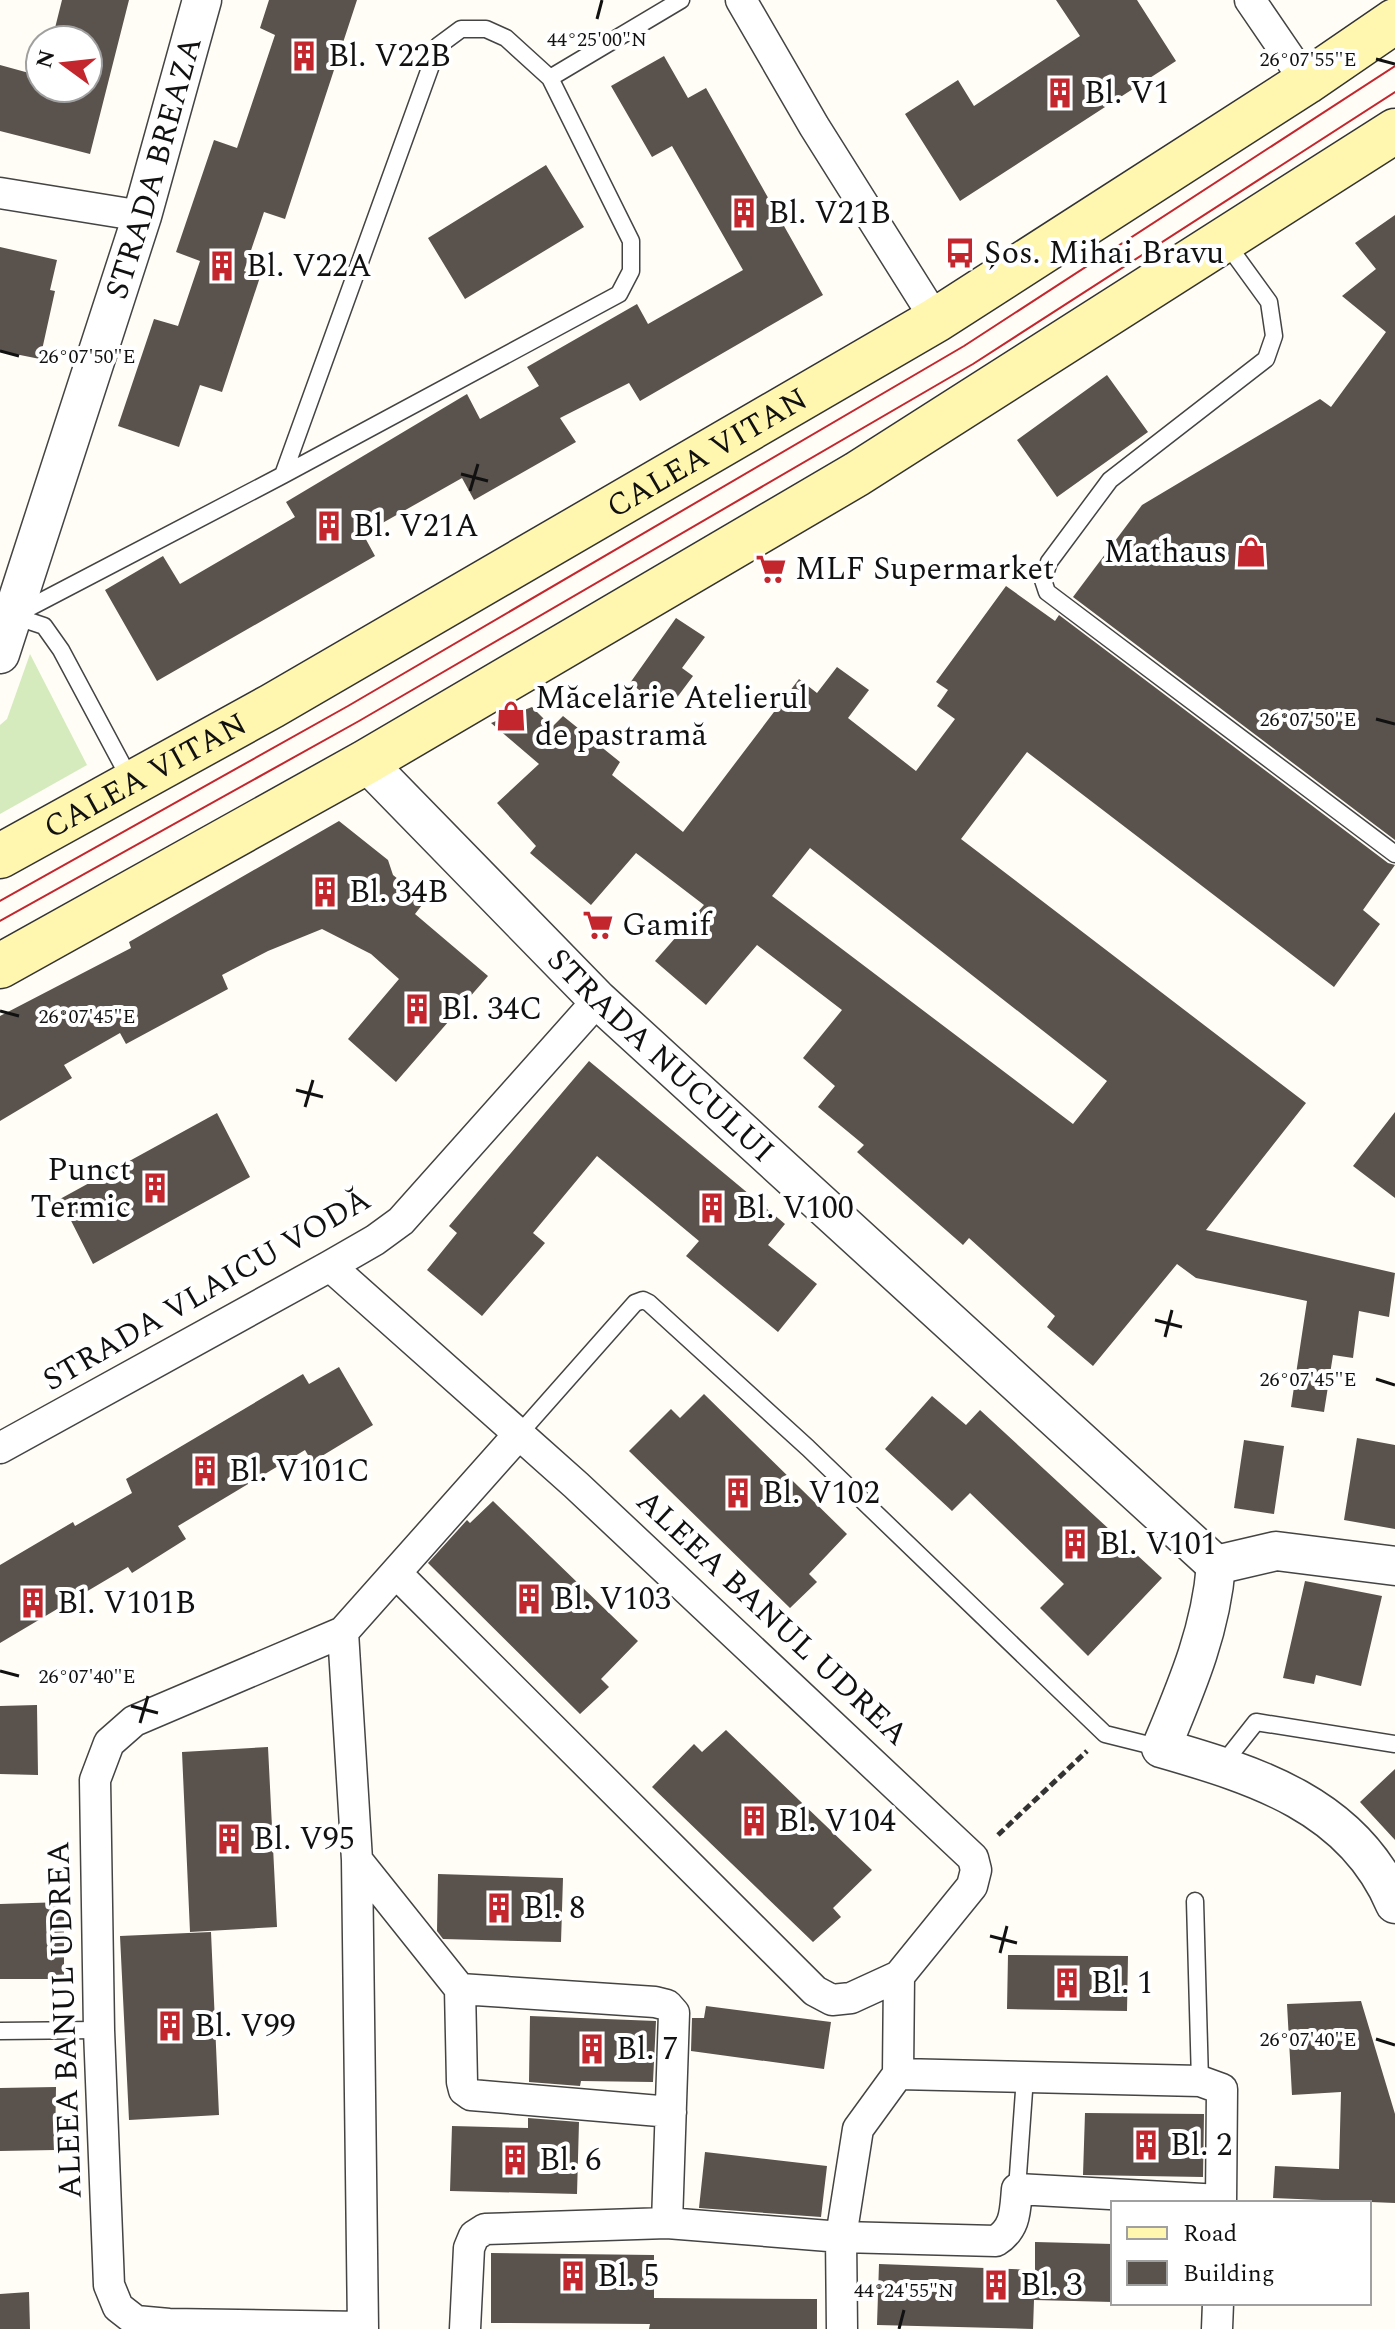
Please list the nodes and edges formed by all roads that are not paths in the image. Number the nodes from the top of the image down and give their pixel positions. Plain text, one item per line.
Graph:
1 (202, 0) edge
2 (681, 0) edge
3 (741, 0) edge
4 (1250, 0) edge
5 (1395, 21) edge
6 (550, 78) junction
7 (1306, 82) junction
8 (1395, 131) edge
9 (0, 193) edge
10 (142, 216) junction
11 (1224, 240) junction
12 (936, 320) junction
13 (283, 475) junction
14 (14, 616) junction
15 (0, 654) edge
16 (366, 762) junction
17 (132, 783) junction
18 (1395, 854) edge
19 (0, 856) edge
20 (0, 966) edge
21 (598, 1000) junction
22 (330, 1266) junction
23 (520, 1433) junction
24 (0, 1448) edge
25 (1216, 1565) junction
26 (1395, 1566) edge
27 (396, 1573) junction
28 (343, 1632) junction
29 (1395, 1744) edge
30 (1161, 1748) junction
31 (1222, 1765) junction
32 (357, 1860) junction
33 (1195, 1901) dead end
34 (1395, 1904) edge
35 (899, 1976) junction
36 (460, 1989) junction
37 (99, 2030) junction
38 (0, 2031) edge
39 (898, 2074) junction
40 (1025, 2077) junction
41 (1200, 2081) junction
42 (671, 2112) junction
43 (1017, 2189) junction
44 (1205, 2201) edge
45 (1221, 2201) edge
46 (667, 2223) junction
47 (841, 2237) junction
48 (1218, 2305) edge
49 (363, 2328) edge
50 (465, 2329) edge
51 (842, 2329) edge
52 (1217, 2329) edge

1 - 10 street, STRADA BREAZA
2 - 6 lane
3 - 12 street
4 - 7 street
5 - 7 main road, CALEA VITAN
6 - 13 lane
6 - 13 lane
7 - 12 main road, CALEA VITAN
8 - 11 main road
9 - 10 street
10 - 14 street, STRADA BREAZA
11 - 16 main road
11 - 18 lane
12 - 17 main road, CALEA VITAN
13 - 14 lane
14 - 15 street, STRADA BREAZA
14 - 17 lane
16 - 20 main road
16 - 21 street, STRADA NUCULUI
17 - 19 main road, CALEA VITAN
21 - 22 street, STRADA VLAICU VODĂ
21 - 25 street, STRADA NUCULUI
22 - 23 street, ALEEA BANUL UDREA
22 - 24 street, STRADA VLAICU VODĂ
23 - 27 street, ALEEA BANUL UDREA
23 - 30 lane
23 - 35 street, ALEEA BANUL UDREA
25 - 26 street
25 - 30 street
27 - 28 street, ALEEA BANUL UDREA
27 - 35 street
28 - 32 street, ALEEA BANUL UDREA
28 - 37 street, ALEEA BANUL UDREA
29 - 31 lane
30 - 31 street
31 - 34 street
32 - 36 street
32 - 49 street, ALEEA BANUL UDREA
33 - 41 lane
35 - 39 street
36 - 42 street
36 - 42 street
37 - 38 lane
37 - 49 street, ALEEA BANUL UDREA
39 - 40 street
39 - 47 street
40 - 41 street
40 - 43 lane
41 - 45 street
42 - 46 street
43 - 44 street
43 - 47 street
46 - 47 street
46 - 50 street
47 - 51 street
48 - 52 street

